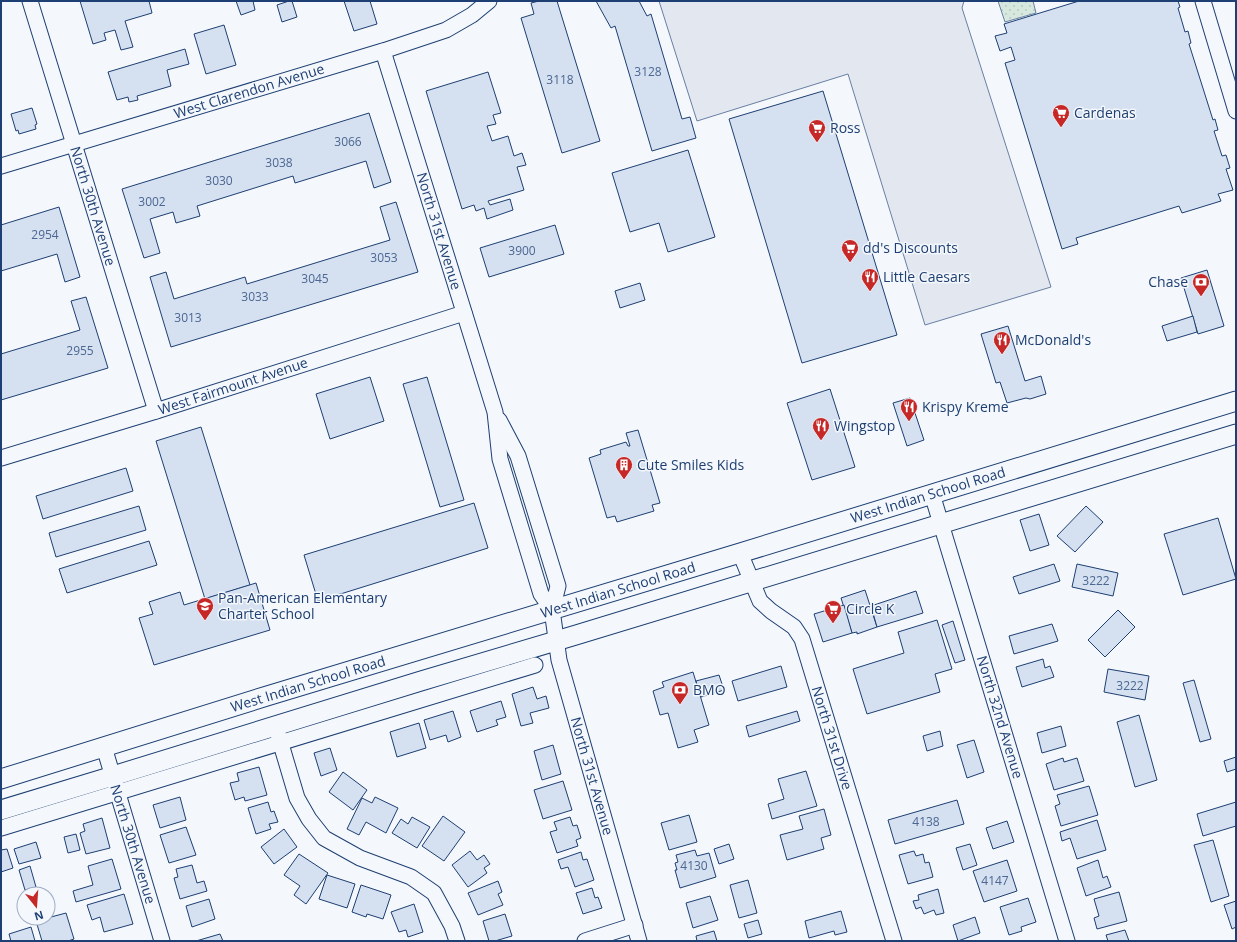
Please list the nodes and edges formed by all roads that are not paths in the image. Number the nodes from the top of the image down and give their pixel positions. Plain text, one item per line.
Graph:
1 (30, 1) edge
2 (489, 1) edge
3 (1203, 1) edge
4 (384, 50) junction
5 (1236, 111) edge
6 (74, 143) junction
7 (1, 166) edge
8 (464, 313) junction
9 (1236, 401) edge
10 (156, 411) junction
11 (1236, 434) edge
12 (1, 458) edge
13 (932, 494) junction
14 (940, 523) junction
15 (740, 553) junction
16 (751, 581) junction
17 (552, 610) junction
18 (557, 640) junction
19 (535, 665) dead end
20 (278, 734) junction
21 (104, 747) junction
22 (1, 780) edge
23 (115, 784) junction
24 (1, 810) edge
25 (1, 828) edge
26 (634, 925) junction
27 (162, 941) edge
28 (457, 941) edge
29 (585, 941) edge
30 (639, 941) edge
31 (894, 941) edge
32 (1067, 941) edge

1 - 6 street, North 30th Avenue
2 - 4 street, West Clarendon Avenue
3 - 5 street
4 - 6 street, West Clarendon Avenue
4 - 8 street, North 31st Avenue
6 - 7 street, West Clarendon Avenue
6 - 10 street, North 30th Avenue
8 - 10 street, West Fairmount Avenue
8 - 17 street, North 31st Avenue
9 - 13 main road, West Indian School Road
10 - 12 street, West Fairmount Avenue
11 - 14 main road
13 - 14 street, North 32nd Avenue
13 - 15 main road, West Indian School Road
14 - 16 main road
14 - 32 street, North 32nd Avenue
15 - 16 street, North 31st Drive
15 - 17 main road, West Indian School Road
16 - 18 main road
16 - 31 street, North 31st Drive
17 - 18 street, North 31st Avenue
17 - 21 main road, West Indian School Road
18 - 20 main road
18 - 26 street, North 31st Avenue
19 - 20 street
20 - 23 main road
20 - 28 street
21 - 22 main road, West Indian School Road
21 - 23 street, North 30th Avenue
23 - 24 main road
23 - 25 street
23 - 27 street, North 30th Avenue
26 - 29 street
26 - 30 street, North 31st Avenue

